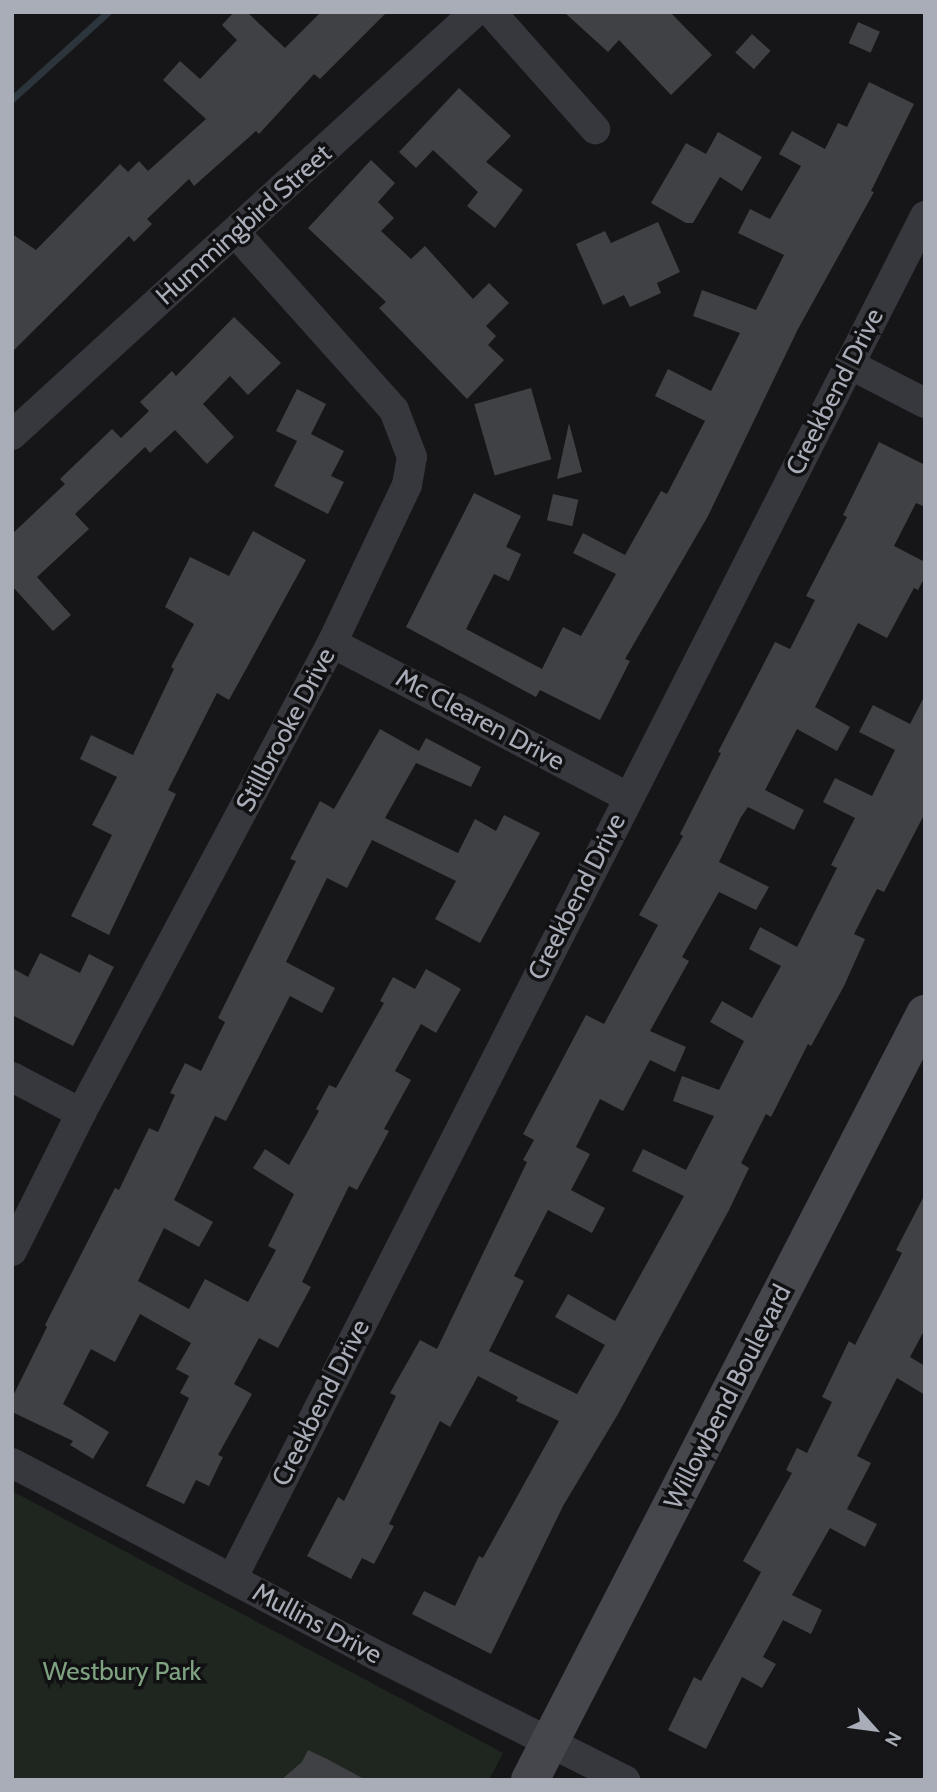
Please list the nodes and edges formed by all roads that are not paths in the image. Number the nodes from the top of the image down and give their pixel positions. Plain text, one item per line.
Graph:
1 (475, 12) edge
2 (491, 12) edge
3 (596, 129) dead end
4 (925, 216) edge
5 (236, 233) junction
6 (849, 364) junction
7 (925, 403) edge
8 (12, 435) edge
9 (332, 643) junction
10 (628, 797) junction
11 (925, 1014) edge
12 (12, 1077) edge
13 (81, 1113) junction
14 (12, 1251) edge
15 (12, 1464) edge
16 (232, 1579) junction
17 (550, 1741) junction
18 (530, 1780) edge
19 (625, 1780) edge

1 - 5 street, Hummingbird Street
2 - 3 street
4 - 6 street, Creekbend Drive
5 - 8 street, Hummingbird Street
5 - 9 street, Stillbrooke Drive
6 - 7 street
6 - 10 street, Creekbend Drive
9 - 10 street, Mc Clearen Drive
9 - 13 street, Stillbrooke Drive
10 - 16 street, Creekbend Drive
11 - 17 main road, Willowbend Boulevard
12 - 13 street
13 - 14 street, Stillbrooke Drive
15 - 16 street, Mullins Drive
16 - 17 street, Mullins Drive
17 - 18 main road, Willowbend Boulevard
17 - 19 street, Mullins Drive

